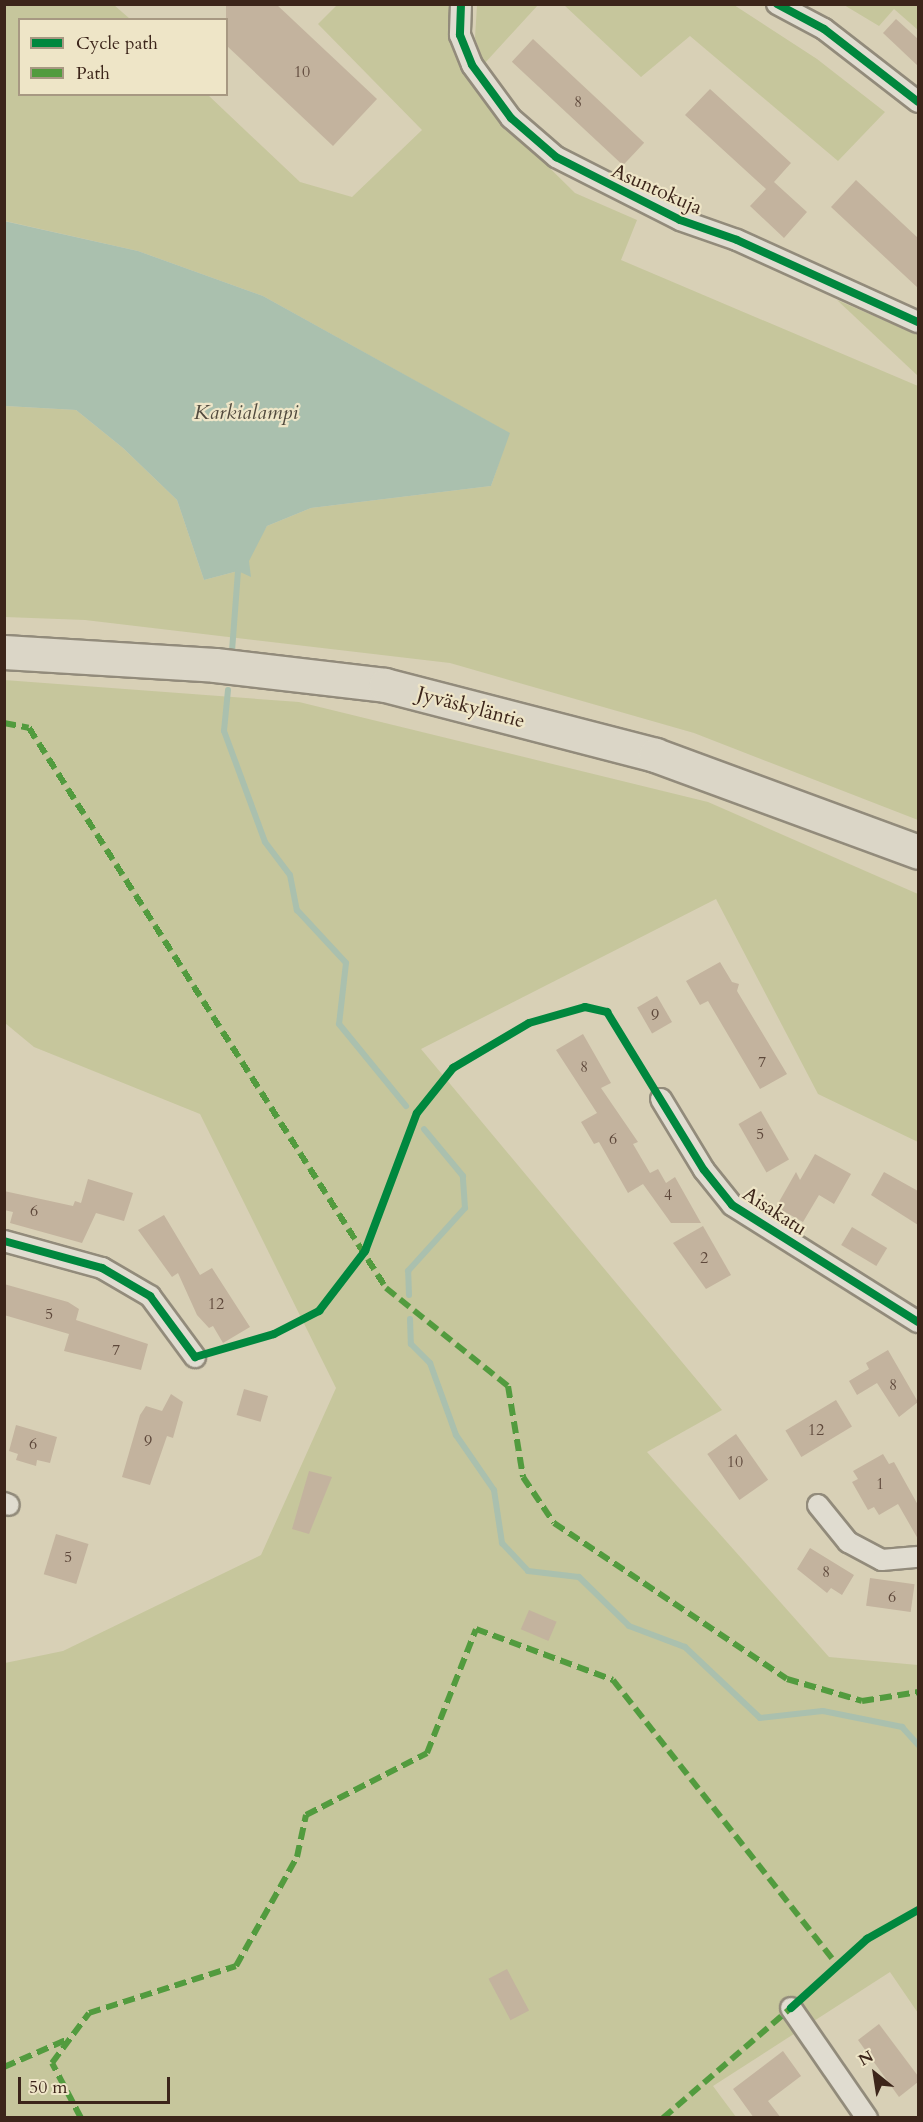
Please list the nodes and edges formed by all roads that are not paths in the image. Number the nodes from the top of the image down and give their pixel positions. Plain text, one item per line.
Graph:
1 (461, 4) edge
2 (777, 4) edge
3 (918, 102) edge
4 (918, 322) edge
5 (4, 652) edge
6 (918, 852) edge
7 (661, 1099) dead end
8 (4, 1241) edge
9 (915, 1311) edge
10 (195, 1356) dead end
11 (818, 1505) dead end
12 (918, 1557) edge
13 (791, 2008) dead end
14 (867, 2118) edge

1 - 4 street, Asuntokuja
2 - 3 street
5 - 6 highway, Jyväskyläntie
7 - 9 street, Aisakatu
8 - 10 street
11 - 12 street
13 - 14 street

